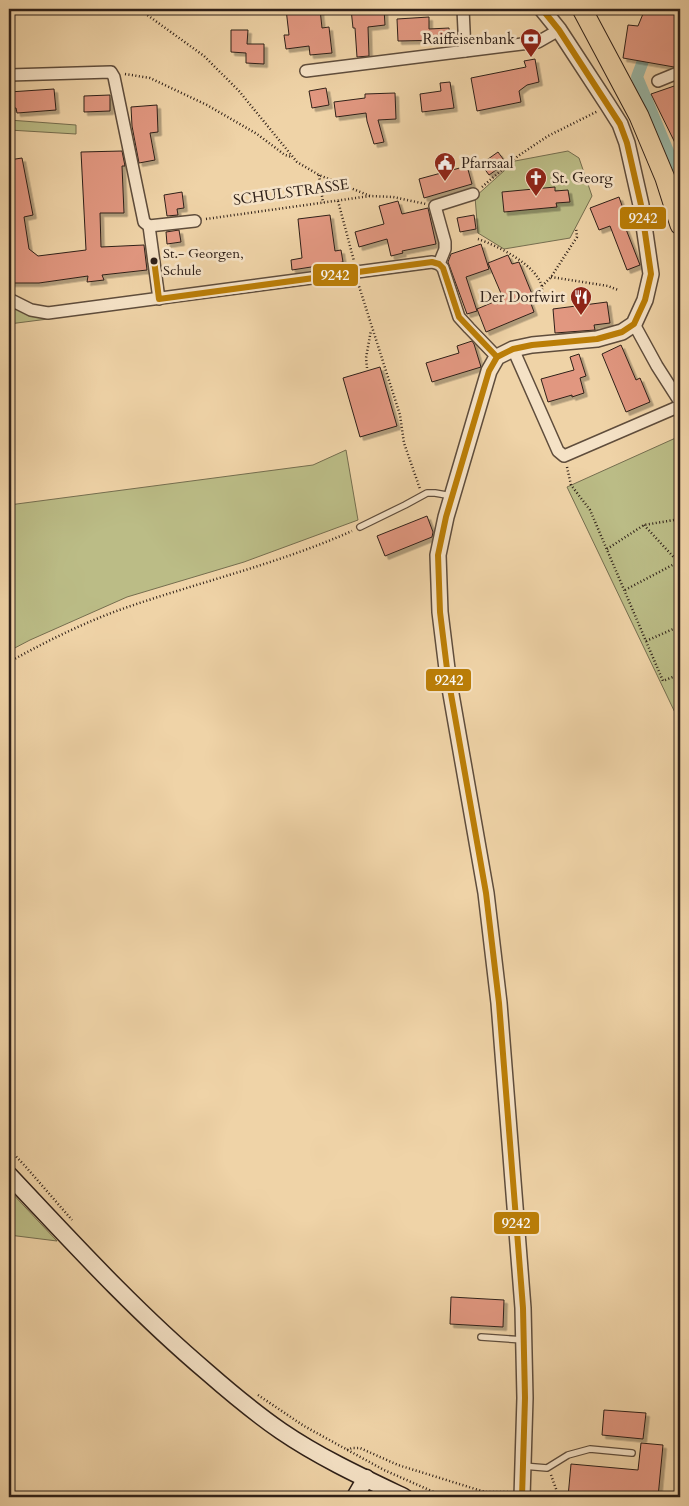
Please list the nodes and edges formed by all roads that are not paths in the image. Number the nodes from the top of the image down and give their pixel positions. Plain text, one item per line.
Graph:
1 (463, 9) edge
2 (542, 9) edge
3 (582, 9) edge
4 (559, 30) junction
5 (466, 51) junction
6 (306, 71) dead end
7 (680, 72) edge
8 (9, 75) edge
9 (658, 81) dead end
10 (473, 194) road end
11 (195, 221) road end
12 (680, 225) edge
13 (150, 226) junction
14 (439, 264) junction
15 (9, 299) edge
16 (159, 299) junction
17 (634, 324) junction
18 (513, 349) junction
19 (497, 357) junction
20 (680, 402) edge
21 (680, 406) edge
22 (452, 496) junction
23 (360, 527) road end
24 (9, 1176) edge
25 (481, 1336) dead end
26 (524, 1340) junction
27 (632, 1453) dead end
28 (523, 1466) junction
29 (366, 1478) junction
30 (522, 1495) edge
31 (355, 1497) edge
32 (404, 1497) edge

1 - 5 street
2 - 4 street
3 - 12 main road
4 - 5 street
4 - 17 street
5 - 6 street
7 - 9 street
8 - 13 street
10 - 14 street
11 - 13 street
13 - 16 street
14 - 16 street
14 - 19 street
15 - 16 street
17 - 18 street
17 - 20 street
18 - 19 street
18 - 21 street
19 - 22 street
22 - 23 lane
22 - 26 street
24 - 29 main road
25 - 26 lane
26 - 28 street
27 - 28 lane
28 - 30 street
29 - 31 main road
29 - 32 main road

